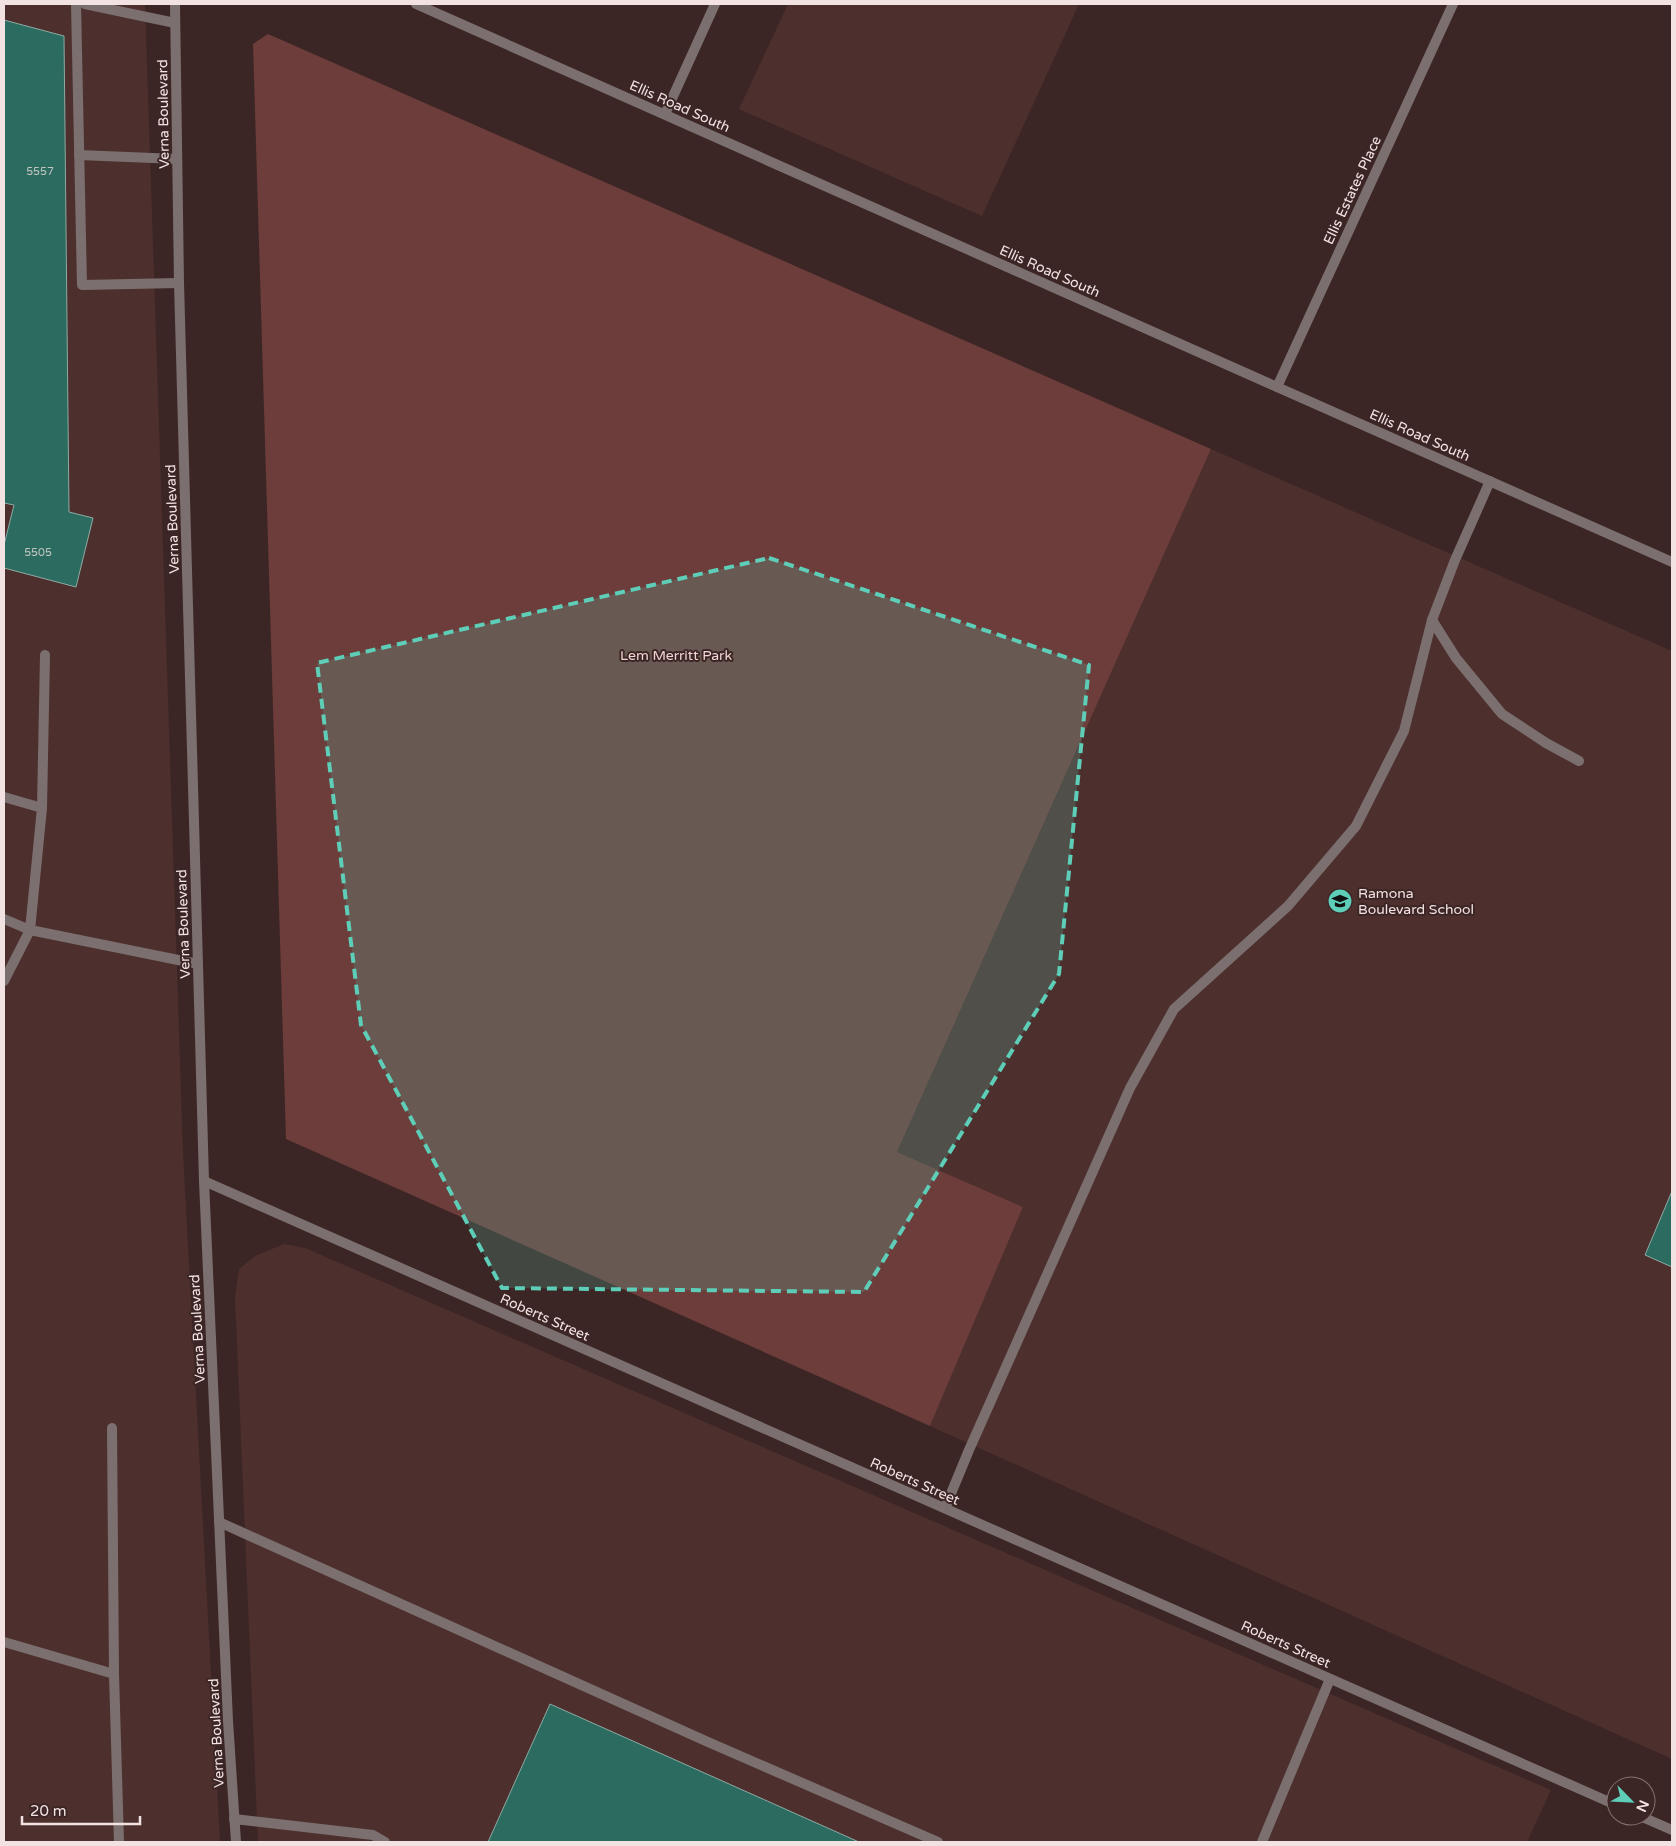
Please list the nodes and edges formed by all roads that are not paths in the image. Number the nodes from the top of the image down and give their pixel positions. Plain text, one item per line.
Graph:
1 (76, 4) edge
2 (84, 4) edge
3 (175, 4) edge
4 (416, 4) edge
5 (715, 4) edge
6 (1453, 4) edge
7 (175, 24) junction
8 (665, 114) junction
9 (79, 155) junction
10 (177, 159) junction
11 (179, 283) junction
12 (1277, 388) junction
13 (1490, 481) junction
14 (1672, 562) edge
15 (1432, 620) junction
16 (45, 655) dead end
17 (1579, 761) dead end
18 (4, 796) edge
19 (42, 808) junction
20 (4, 919) edge
21 (30, 930) junction
22 (198, 964) junction
23 (4, 981) edge
24 (204, 1181) junction
25 (112, 1428) dead end
26 (945, 1508) junction
27 (220, 1522) junction
28 (4, 1642) edge
29 (114, 1674) junction
30 (1330, 1679) junction
31 (1606, 1801) edge
32 (234, 1819) junction
33 (1656, 1823) edge
34 (1672, 1830) edge
35 (119, 1842) edge
36 (236, 1842) edge
37 (385, 1842) edge
38 (938, 1842) edge
39 (1262, 1842) edge

1 - 9 street
2 - 7 street
3 - 7 street, Verna Boulevard
4 - 8 street, Ellis Road South
5 - 8 street
6 - 12 street, Ellis Estates Place
7 - 10 street, Verna Boulevard
8 - 12 street, Ellis Road South
9 - 10 street
9 - 11 street
10 - 11 street, Verna Boulevard
11 - 22 street, Verna Boulevard
12 - 13 street, Ellis Road South
13 - 14 street, Ellis Road South
13 - 15 street
15 - 17 street
15 - 26 street
16 - 19 street
18 - 19 street
19 - 21 street
20 - 21 street
21 - 22 street
21 - 23 street
22 - 24 street, Verna Boulevard
24 - 26 street, Roberts Street
24 - 27 street, Verna Boulevard
25 - 29 street
26 - 30 street, Roberts Street
27 - 32 street, Verna Boulevard
27 - 38 street
28 - 29 street
29 - 35 street
30 - 31 street, Roberts Street
30 - 39 street
32 - 36 street, Verna Boulevard
32 - 37 street
33 - 34 street

